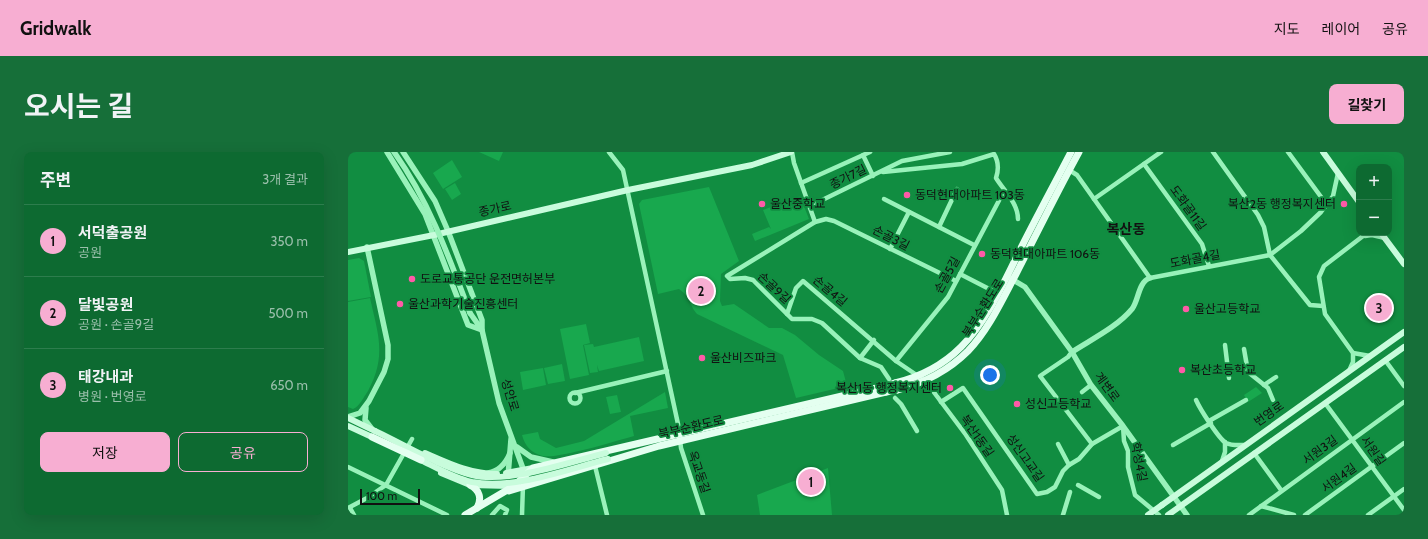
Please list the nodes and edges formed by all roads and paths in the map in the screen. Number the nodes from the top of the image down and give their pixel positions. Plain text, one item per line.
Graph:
1 (386, 152) edge
2 (394, 152) edge
3 (403, 152) edge
4 (609, 152) edge
5 (792, 152) edge
6 (870, 152) edge
7 (950, 152) edge
8 (1071, 152) edge
9 (1079, 152) edge
10 (1161, 152) edge
11 (1213, 152) edge
12 (1288, 152) edge
13 (1322, 152) edge
14 (935, 153) edge
15 (863, 155) junction
16 (1144, 164) junction
17 (1069, 170) junction
18 (883, 172) junction
19 (1338, 173) junction
20 (873, 176) junction
21 (801, 183) junction
22 (958, 189) dead end
23 (628, 190) junction
24 (1004, 191) junction
25 (884, 199) dead end
26 (1094, 199) junction
27 (1358, 200) edge
28 (1327, 205) junction
29 (810, 206) junction
30 (910, 212) junction
31 (1018, 219) dead end
32 (815, 222) junction
33 (939, 227) junction
34 (448, 231) junction
35 (434, 235) junction
36 (1365, 236) edge
37 (1383, 236) edge
38 (974, 245) junction
39 (367, 248) junction
40 (890, 249) junction
41 (348, 252) edge
42 (1270, 255) junction
43 (1404, 264) edge
44 (1209, 266) junction
45 (960, 274) junction
46 (1284, 274) junction
47 (1290, 275) dead end
48 (1010, 278) junction
49 (1150, 278) junction
50 (956, 281) junction
51 (997, 293) junction
52 (1323, 306) junction
53 (787, 314) junction
54 (482, 330) junction
55 (1404, 332) edge
56 (874, 340) junction
57 (1225, 345) dead end
58 (1404, 347) edge
59 (1244, 349) dead end
60 (1072, 352) junction
61 (1352, 353) junction
62 (1371, 356) junction
63 (860, 358) junction
64 (1385, 360) junction
65 (896, 361) junction
66 (667, 371) junction
67 (1349, 371) junction
68 (918, 376) junction
69 (1276, 377) dead end
70 (889, 378) dead end
71 (1229, 378) dead end
72 (924, 381) junction
73 (1091, 385) junction
74 (1264, 385) junction
75 (896, 386) junction
76 (1404, 386) edge
77 (589, 390) junction
78 (1082, 392) dead end
79 (575, 393) junction
80 (895, 398) dead end
81 (580, 399) junction
82 (1196, 400) dead end
83 (1246, 400) dead end
84 (1273, 400) dead end
85 (941, 402) junction
86 (1404, 402) edge
87 (1325, 403) junction
88 (367, 404) junction
89 (348, 417) edge
90 (1210, 422) junction
91 (348, 426) edge
92 (1123, 426) junction
93 (917, 431) dead end
94 (374, 434) junction
95 (680, 438) junction
96 (412, 439) dead end
97 (1352, 439) junction
98 (1225, 442) junction
99 (658, 443) junction
100 (1404, 443) edge
101 (1058, 444) dead end
102 (1092, 444) junction
103 (514, 445) junction
104 (1245, 445) junction
105 (1173, 446) dead end
106 (1254, 453) junction
107 (422, 457) junction
108 (1222, 461) junction
109 (555, 462) junction
110 (1069, 465) junction
111 (595, 466) junction
112 (348, 467) edge
113 (1372, 467) junction
114 (525, 472) junction
115 (481, 473) junction
116 (509, 473) junction
117 (537, 482) junction
118 (386, 485) junction
119 (470, 485) junction
120 (1078, 485) dead end
121 (504, 487) junction
122 (519, 487) junction
123 (1404, 489) edge
124 (1281, 490) junction
125 (1070, 492) dead end
126 (497, 496) junction
127 (1173, 496) junction
128 (1394, 496) junction
129 (1099, 497) dead end
130 (1181, 506) junction
131 (1261, 506) junction
132 (349, 508) edge
133 (477, 508) junction
134 (1404, 510) edge
135 (522, 513) edge
136 (354, 515) edge
137 (447, 515) edge
138 (465, 515) edge
139 (492, 515) edge
140 (506, 515) edge
141 (607, 515) edge
142 (703, 515) edge
143 (1007, 515) edge
144 (1063, 515) edge
145 (1148, 515) edge
146 (1159, 515) edge
147 (1169, 515) edge
148 (1187, 515) edge
149 (1248, 515) edge
150 (1294, 515) edge
151 (1305, 515) edge
152 (1368, 515) edge

1 - 35 street
2 - 54 street, 성안로, bridge
3 - 34 street
4 - 23 street
5 - 21 street
5 - 23 main road, 종가로
6 - 15 street
7 - 14 street, 종가7길
8 - 48 main road, 북부순환도로
9 - 17 main road, 북부순환도로
10 - 16 street
11 - 42 street
12 - 28 street
13 - 19 main road
14 - 18 street, 종가7길
15 - 20 street
15 - 21 street
16 - 26 street
16 - 44 street, 도화골11길
17 - 26 street
17 - 48 main road, 북부순환도로
18 - 20 street, 종가7길
18 - 24 street
19 - 27 main road
19 - 28 street, 도화골4길
20 - 29 street, 종가7길
21 - 29 street
22 - 33 street
23 - 34 main road, 종가로
23 - 66 street
24 - 31 street
24 - 38 street, 손골5길
25 - 30 street
26 - 49 street
28 - 42 street, 도화골4길
29 - 32 street
30 - 33 street
30 - 40 street
32 - 40 street, 손골3길
32 - 53 street, 손골9길
33 - 38 street
34 - 35 main road, 종가로
34 - 54 street
35 - 39 main road, 종가로
35 - 54 street
36 - 52 street
37 - 43 main road
38 - 45 street, 손골5길
39 - 41 main road, 종가로
39 - 88 street
40 - 50 street, 손골3길
42 - 44 street, 도화골4길
42 - 46 street
44 - 49 street, 도화골4길
45 - 50 street, 손골5길
45 - 51 street
46 - 47 street
46 - 52 street
48 - 51 main road, 북부순환도로
48 - 60 street, 계변로
48 - 72 main road, 북부순환도로
49 - 60 street
50 - 65 street, 손골5길
51 - 68 main road, 북부순환도로
52 - 61 street
53 - 56 street, 손골4길
53 - 63 street, 손골9길
54 - 103 street, 성안로
55 - 62 main road, 번영로
56 - 63 street
56 - 65 street, 손골4길
57 - 71 street
58 - 64 main road, 번영로
59 - 74 street
60 - 73 street, 계변로
60 - 102 street
61 - 62 street
61 - 67 street
62 - 67 main road, 번영로
63 - 70 street, 손골9길
64 - 76 street
64 - 87 main road, 번영로
65 - 68 street, 손골4길
66 - 77 street
66 - 95 street
67 - 104 main road, 번영로
68 - 72 street, 복산1동길
68 - 75 main road, 북부순환도로
69 - 74 street
72 - 75 main road, 북부순환도로
72 - 85 street, 복산1동길
73 - 78 street
73 - 92 street, 계변로
74 - 84 street
75 - 95 main road, 북부순환도로, bridge
77 - 79 street
77 - 81 street
79 - 81 street
79 - 81 street
80 - 93 street
82 - 90 street
83 - 90 street
85 - 110 street, 성신고교길
85 - 143 street, 복산1동길
86 - 97 street, 서원3길
87 - 97 street, 서원길
87 - 106 main road, 번영로
88 - 89 street
88 - 94 street
89 - 94 main road
90 - 98 street
90 - 105 street
91 - 94 main road
92 - 102 street, 성신고교길
92 - 127 street, 계변로
92 - 146 street, 학성4길
94 - 107 main road, bridge
95 - 99 main road, 북부순환도로
95 - 142 street, 옥교동길
96 - 118 street
97 - 113 street, 서원길
97 - 124 street, 서원3길
98 - 104 street
98 - 108 street
99 - 107 main road, 북부순환도로, bridge
99 - 109 main road
99 - 111 main road
100 - 113 street, 서원4길
101 - 110 street
102 - 110 street, 성신고교길
103 - 109 street
103 - 114 street, 성안로
103 - 115 street
103 - 116 street
104 - 108 main road, 번영로
106 - 124 street
106 - 130 main road, 번영로
107 - 115 main road
107 - 119 main road
108 - 127 main road, 번영로
109 - 114 main road
111 - 117 main road
111 - 141 street
112 - 118 street
113 - 128 street, 서원길
113 - 151 street, 서원4길
114 - 116 main road
114 - 117 street
114 - 122 main road
115 - 116 main road
116 - 121 street
117 - 122 main road
118 - 132 street
118 - 137 street
119 - 121 main road
119 - 133 main road
120 - 129 street
121 - 122 main road
121 - 126 street
122 - 126 main road
122 - 135 street
123 - 128 street
124 - 131 street, 서원3길
125 - 144 street
126 - 133 main road
127 - 130 street, 계변로
127 - 145 main road, 번영로, bridge
128 - 134 street, 서원길
128 - 152 street
130 - 147 main road, 번영로
130 - 148 street, 계변로
131 - 149 street, 서원3길
131 - 150 street
132 - 136 street
133 - 138 main road
139 - 140 street

